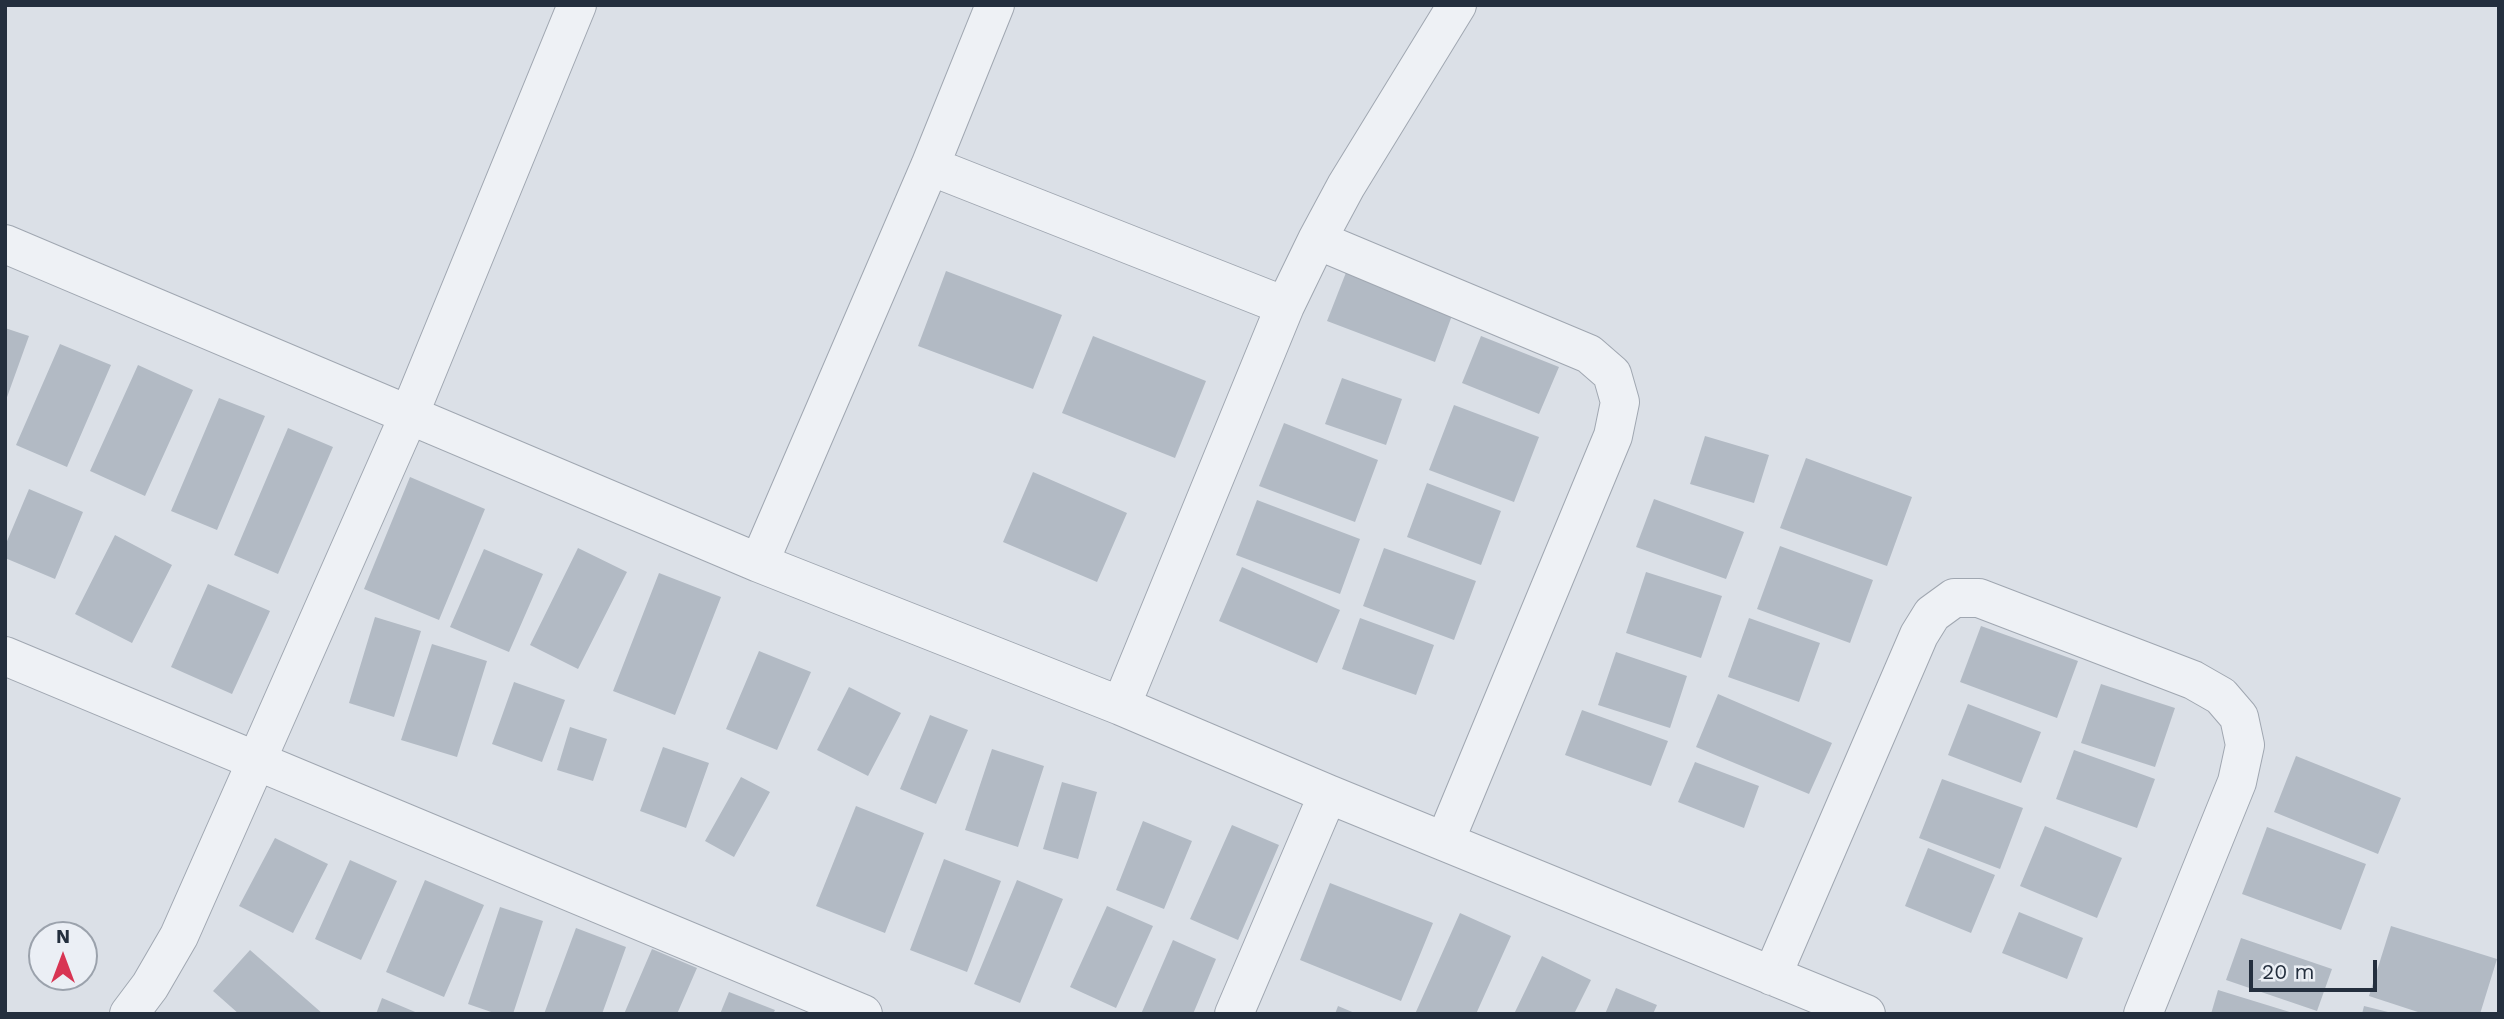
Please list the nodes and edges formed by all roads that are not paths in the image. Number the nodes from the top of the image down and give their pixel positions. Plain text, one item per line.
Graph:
1 (578, 5) edge
2 (995, 5) edge
3 (1457, 5) edge
4 (930, 166) junction
5 (1317, 240) junction
6 (5, 244) edge
7 (1285, 306) junction
8 (409, 415) junction
9 (759, 563) junction
10 (5, 656) edge
11 (1121, 706) junction
12 (256, 762) junction
13 (1328, 794) junction
14 (1445, 841) junction
15 (1772, 976) junction
16 (129, 1014) edge
17 (863, 1014) edge
18 (1234, 1014) edge
19 (1866, 1014) edge
20 (2143, 1014) edge

1 - 8 street
2 - 4 street
3 - 5 street
4 - 7 street
4 - 9 street
5 - 7 street
5 - 14 street
6 - 8 street
7 - 11 street
8 - 9 street
8 - 12 street
9 - 11 street
10 - 12 street
11 - 13 street
12 - 16 street
12 - 17 street
13 - 14 street
13 - 18 street
14 - 15 street
15 - 19 street
15 - 20 street

